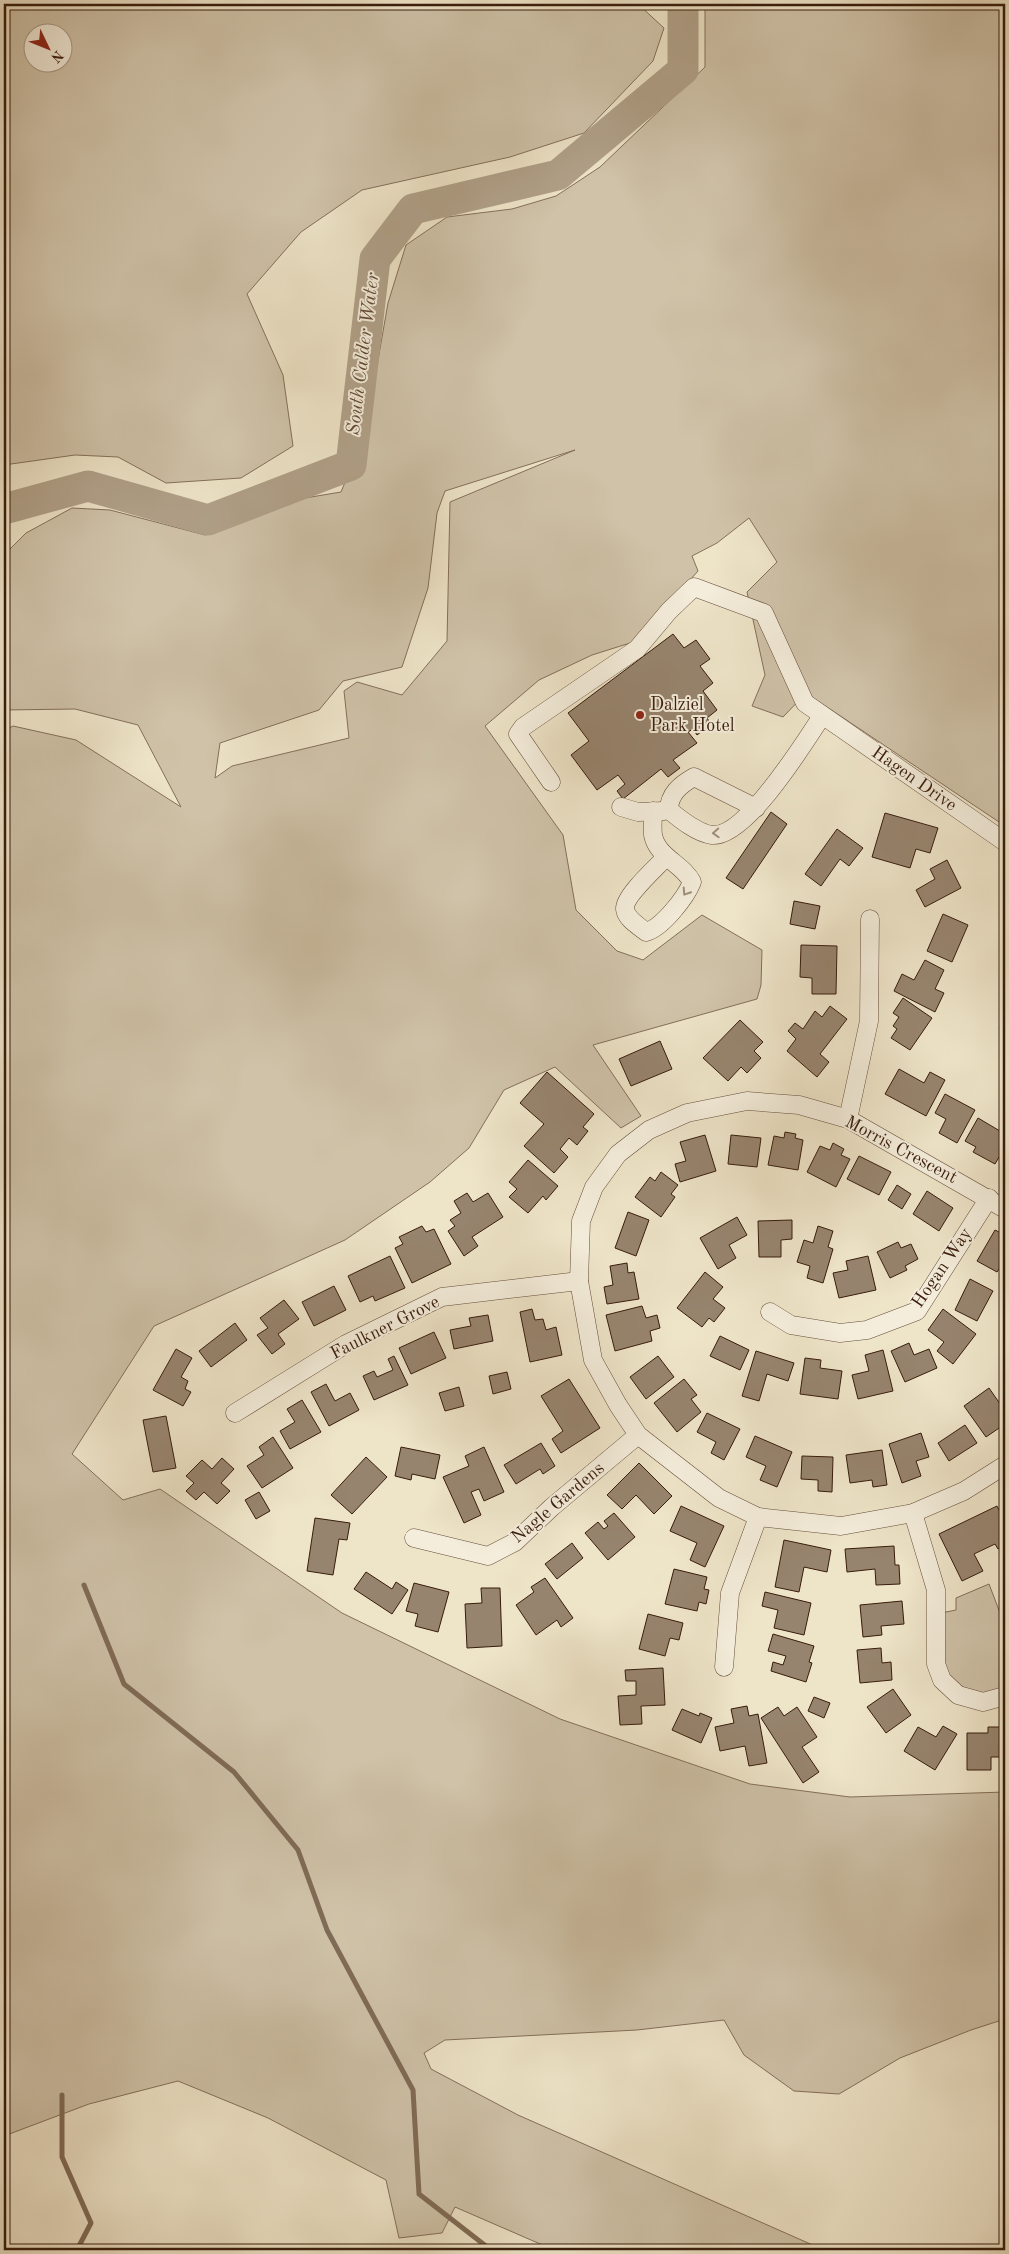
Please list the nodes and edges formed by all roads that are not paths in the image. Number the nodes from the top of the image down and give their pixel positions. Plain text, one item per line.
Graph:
1 (822, 716) junction
2 (551, 782) dead end
3 (621, 807) dead end
4 (756, 808) junction
5 (661, 811) junction
6 (1005, 842) edge
7 (666, 856) dead end
8 (870, 919) dead end
9 (848, 1119) junction
10 (989, 1198) junction
11 (1005, 1209) edge
12 (579, 1281) junction
13 (770, 1312) dead end
14 (235, 1413) dead end
15 (638, 1435) junction
16 (1005, 1465) edge
17 (913, 1513) junction
18 (758, 1517) junction
19 (414, 1538) dead end
20 (724, 1668) dead end
21 (1005, 1696) edge

1 - 2 street, Hagen Drive
1 - 4 street
1 - 6 street, Hagen Drive
3 - 5 street
4 -> 5 street
4 - 5 street
5 - 7 street
8 - 9 street
9 - 10 street, Morris Crescent
9 - 12 street, Morris Crescent
10 - 11 street, Morris Crescent
10 - 13 street, Hogan Way
12 - 14 street, Faulkner Grove
12 - 15 street, Morris Crescent
15 - 18 street, Morris Crescent
15 - 19 street, Nagle Gardens
16 - 17 street, Morris Crescent
17 - 18 street, Morris Crescent
17 - 21 street
18 - 20 street

